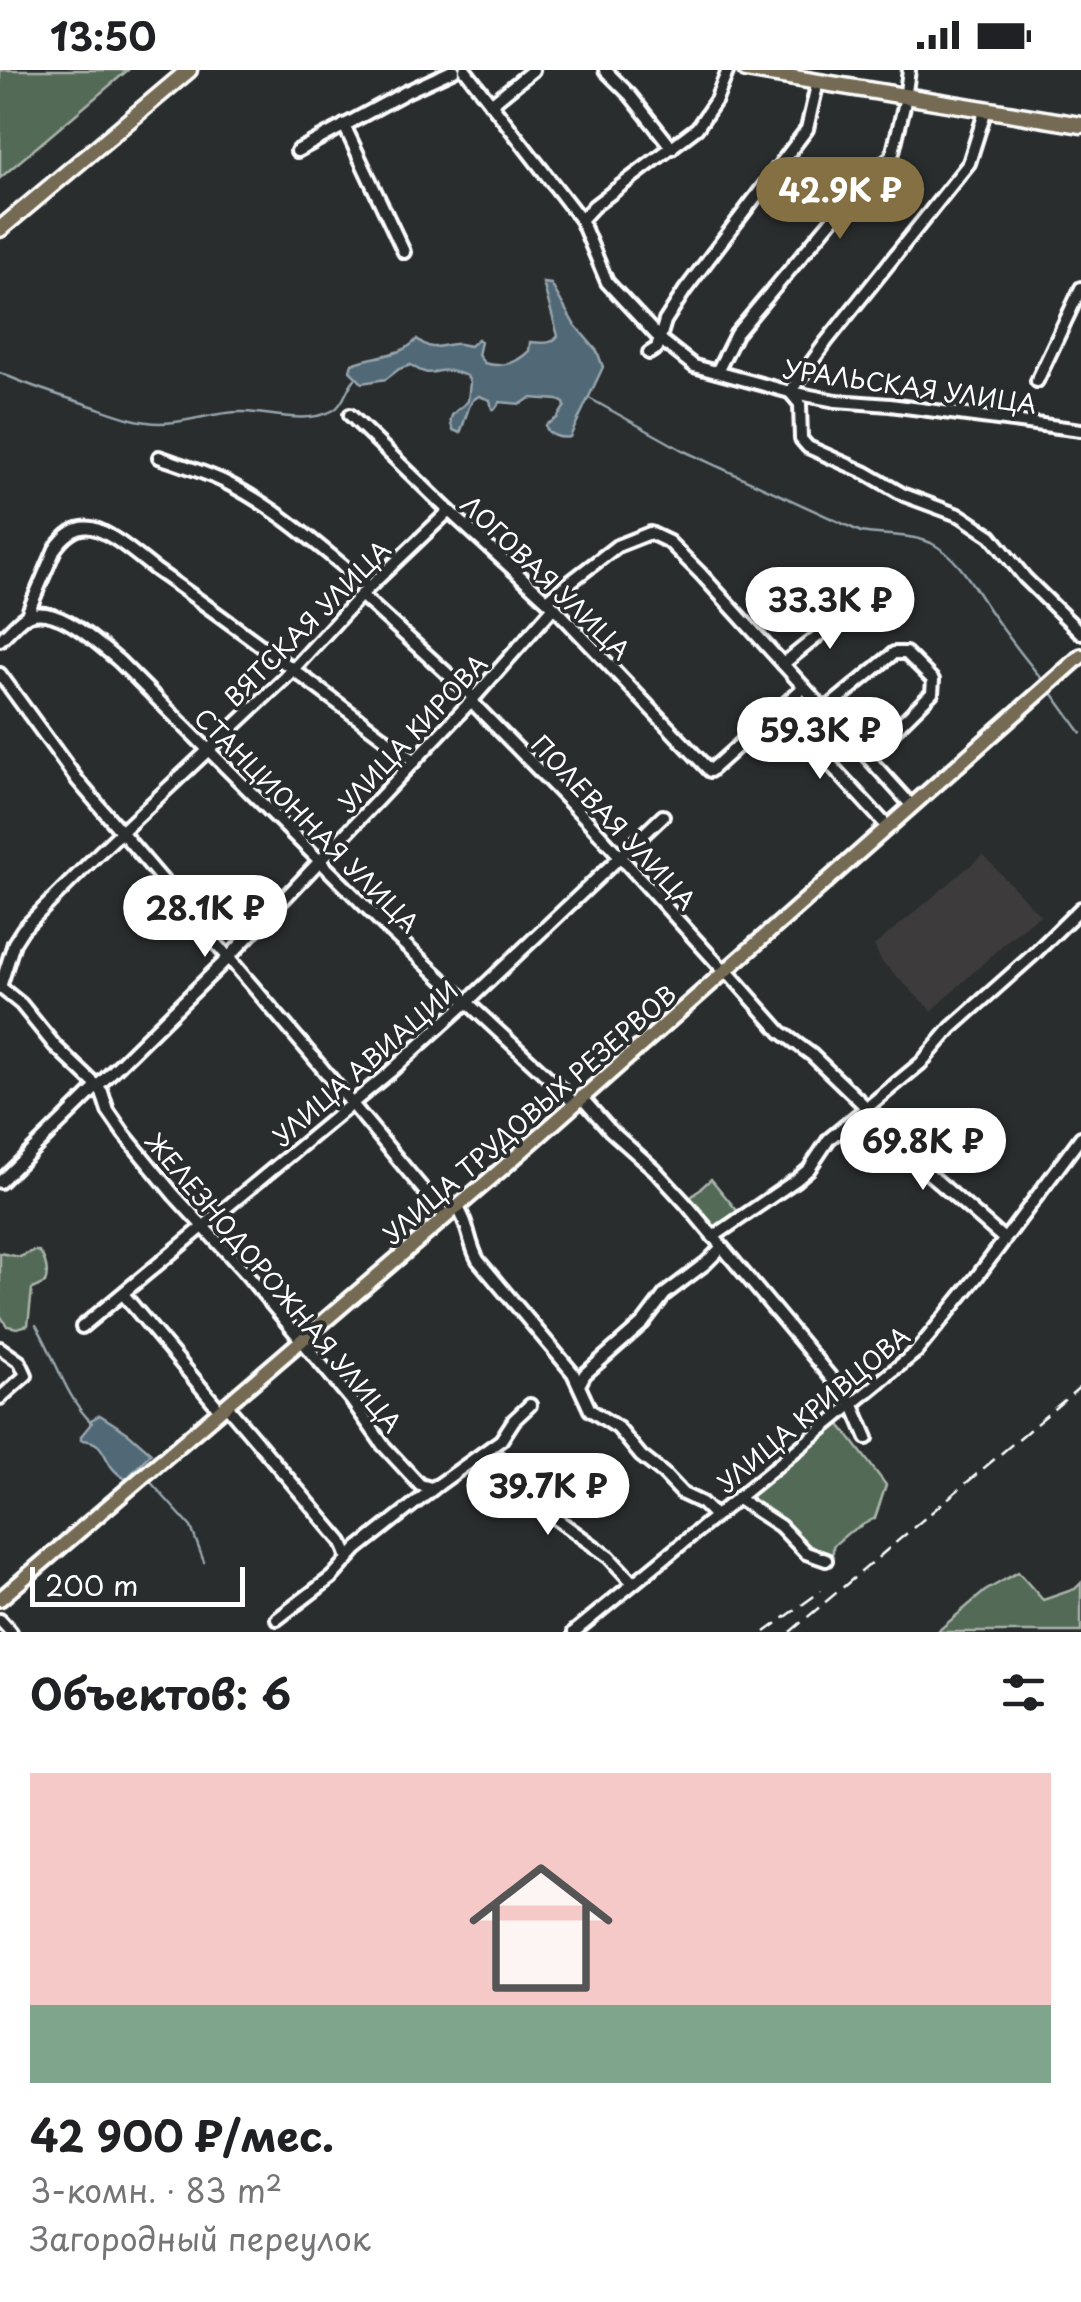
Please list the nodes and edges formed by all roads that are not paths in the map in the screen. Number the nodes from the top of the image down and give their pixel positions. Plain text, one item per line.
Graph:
1 (190, 70) edge
2 (454, 70) edge
3 (465, 70) edge
4 (533, 70) edge
5 (604, 70) edge
6 (728, 70) edge
7 (746, 70) edge
8 (909, 70) edge
9 (818, 81) junction
10 (906, 96) junction
11 (491, 104) junction
12 (986, 110) junction
13 (344, 124) junction
14 (1081, 126) edge
15 (672, 148) junction
16 (297, 151) dead end
17 (581, 220) junction
18 (0, 230) edge
19 (404, 252) dead end
20 (1081, 288) edge
21 (661, 340) junction
22 (649, 353) dead end
23 (717, 372) junction
24 (1037, 381) dead end
25 (790, 392) junction
26 (350, 415) dead end
27 (1081, 430) edge
28 (160, 457) dead end
29 (449, 511) junction
30 (365, 591) junction
31 (551, 604) junction
32 (837, 605) dead end
33 (26, 617) junction
34 (1081, 633) edge
35 (0, 640) edge
36 (1081, 656) edge
37 (783, 664) junction
38 (292, 670) junction
39 (0, 674) edge
40 (804, 687) junction
41 (12, 690) junction
42 (0, 700) edge
43 (472, 700) junction
44 (825, 710) junction
45 (768, 720) junction
46 (208, 750) junction
47 (867, 757) junction
48 (415, 760) junction
49 (912, 806) junction
50 (662, 816) dead end
51 (888, 828) junction
52 (122, 832) junction
53 (620, 856) junction
54 (320, 861) junction
55 (1081, 908) edge
56 (229, 957) junction
57 (726, 972) junction
58 (0, 987) edge
59 (466, 1003) junction
60 (96, 1086) junction
61 (578, 1100) junction
62 (351, 1103) junction
63 (866, 1108) junction
64 (833, 1135) junction
65 (1081, 1137) edge
66 (0, 1182) edge
67 (452, 1212) junction
68 (204, 1228) junction
69 (713, 1237) junction
70 (1004, 1239) junction
71 (722, 1248) junction
72 (123, 1294) junction
73 (82, 1327) dead end
74 (300, 1342) junction
75 (0, 1348) edge
76 (579, 1385) junction
77 (0, 1398) edge
78 (852, 1403) junction
79 (530, 1406) dead end
80 (223, 1408) junction
81 (867, 1438) dead end
82 (476, 1457) junction
83 (438, 1485) junction
84 (737, 1498) junction
85 (715, 1516) junction
86 (348, 1558) junction
87 (826, 1560) dead end
88 (633, 1583) junction
89 (0, 1599) edge
90 (278, 1618) dead end
91 (0, 1620) edge
92 (12, 1632) edge
93 (574, 1632) edge

1 - 18 highway
2 - 13 street
3 - 11 street, УРАЛЬСКАЯ УЛИЦА
4 - 11 street
5 - 15 street
6 - 15 street
7 - 9 highway
8 - 10 street
9 - 10 highway
9 - 21 street
10 - 12 highway
10 - 23 street
11 - 17 street, УРАЛЬСКАЯ УЛИЦА
12 - 14 highway
12 - 25 street
13 - 16 street
13 - 19 street
15 - 17 street
17 - 21 street, УРАЛЬСКАЯ УЛИЦА
20 - 24 street
21 - 22 street
21 - 23 street, УРАЛЬСКАЯ УЛИЦА
23 - 25 street, УРАЛЬСКАЯ УЛИЦА
25 - 27 street, УРАЛЬСКАЯ УЛИЦА
25 - 34 street
26 - 29 street, ЛОГОВАЯ УЛИЦА
28 - 30 street, ПОЛЕВАЯ УЛИЦА
29 - 30 street, ВЯТСКАЯ УЛИЦА
29 - 31 street, ЛОГОВАЯ УЛИЦА
30 - 38 street, ВЯТСКАЯ УЛИЦА
30 - 43 street, ПОЛЕВАЯ УЛИЦА
31 - 37 street, УЛИЦА КИРОВА
31 - 43 street, УЛИЦА КИРОВА
31 - 45 street, ЛОГОВАЯ УЛИЦА
32 - 37 street
33 - 35 street
33 - 38 street
33 - 46 street, СТАНЦИОННАЯ УЛИЦА
36 - 49 main road, УЛИЦА ТРУДОВЫХ РЕЗЕРВОВ
37 - 40 street
38 - 46 street, ВЯТСКАЯ УЛИЦА
38 - 48 street
39 - 41 street
40 - 44 street
40 - 45 street
41 - 42 street
41 - 52 street
43 - 48 street, УЛИЦА КИРОВА
43 - 53 street, ПОЛЕВАЯ УЛИЦА
44 - 47 street
44 - 47 street
45 - 51 street
46 - 52 street, ВЯТСКАЯ УЛИЦА
46 - 54 street, СТАНЦИОННАЯ УЛИЦА
47 - 49 street
48 - 54 street, УЛИЦА КИРОВА
49 - 51 main road, УЛИЦА ТРУДОВЫХ РЕЗЕРВОВ
50 - 53 street, УЛИЦА АВИАЦИИ
51 - 57 main road, УЛИЦА ТРУДОВЫХ РЕЗЕРВОВ
52 - 56 street
52 - 58 street, ВЯТСКАЯ УЛИЦА
53 - 57 street, ПОЛЕВАЯ УЛИЦА
53 - 59 street, УЛИЦА АВИАЦИИ
54 - 56 street, УЛИЦА КИРОВА
54 - 59 street, СТАНЦИОННАЯ УЛИЦА
55 - 63 street
56 - 60 street, УЛИЦА КИРОВА
56 - 62 street
57 - 61 main road, УЛИЦА ТРУДОВЫХ РЕЗЕРВОВ
57 - 63 street, ПОЛЕВАЯ УЛИЦА
58 - 60 street, ЖЕЛЕЗНОДОРОЖНАЯ УЛИЦА
59 - 61 street, СТАНЦИОННАЯ УЛИЦА
59 - 62 street, УЛИЦА АВИАЦИИ
60 - 66 street, УЛИЦА КИРОВА
60 - 68 street, ЖЕЛЕЗНОДОРОЖНАЯ УЛИЦА
61 - 67 main road, УЛИЦА ТРУДОВЫХ РЕЗЕРВОВ
61 - 69 street, СТАНЦИОННАЯ УЛИЦА
62 - 67 street
62 - 68 street, УЛИЦА АВИАЦИИ
63 - 64 street
64 - 69 street
64 - 70 street
65 - 70 street, УЛИЦА КРИВЦОВА
67 - 74 main road, УЛИЦА ТРУДОВЫХ РЕЗЕРВОВ
67 - 76 street
68 - 72 street, УЛИЦА АВИАЦИИ
68 - 74 street, ЖЕЛЕЗНОДОРОЖНАЯ УЛИЦА
69 - 71 street, СТАНЦИОННАЯ УЛИЦА
70 - 78 street, УЛИЦА КРИВЦОВА
71 - 76 street
71 - 78 street, СТАНЦИОННАЯ УЛИЦА
72 - 73 street, УЛИЦА АВИАЦИИ
72 - 80 street
74 - 80 main road, УЛИЦА ТРУДОВЫХ РЕЗЕРВОВ
74 - 83 street, ЖЕЛЕЗНОДОРОЖНАЯ УЛИЦА
75 - 77 street
76 - 85 street
78 - 81 street, СТАНЦИОННАЯ УЛИЦА
78 - 84 street, УЛИЦА КРИВЦОВА
79 - 82 street
80 - 86 street
80 - 89 main road, УЛИЦА ТРУДОВЫХ РЕЗЕРВОВ
82 - 83 street
82 - 88 street
83 - 86 street
84 - 85 street, УЛИЦА КРИВЦОВА
84 - 87 street
85 - 88 street, УЛИЦА КРИВЦОВА
86 - 90 street
88 - 93 street, УЛИЦА КРИВЦОВА
91 - 92 street

